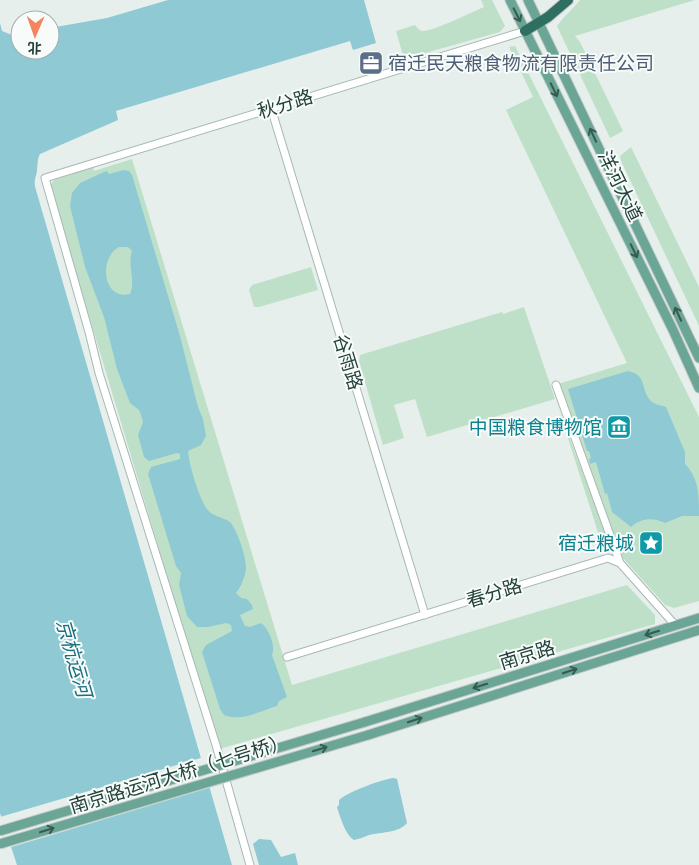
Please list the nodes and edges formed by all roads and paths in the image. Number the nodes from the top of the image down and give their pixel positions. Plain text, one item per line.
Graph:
1 (510, 0) edge
2 (528, 0) edge
3 (568, 0) edge
4 (540, 22) junction
5 (525, 31) junction
6 (271, 108) junction
7 (699, 358) edge
8 (556, 385) dead end
9 (699, 388) edge
10 (613, 543) junction
11 (608, 558) junction
12 (620, 563) junction
13 (425, 615) junction
14 (699, 618) edge
15 (676, 626) junction
16 (699, 630) edge
17 (699, 634) edge
18 (667, 640) junction
19 (287, 657) dead end
20 (365, 722) joint
21 (368, 734) joint
22 (0, 831) edge
23 (0, 844) edge
24 (250, 865) edge

1 -> 5 main road, 洋河大道
2 - 4 main road, 洋河大道
3 - 4 highway
4 - 5 highway
7 -> 4 main road, 洋河大道
5 - 6 street, 秋分路
5 -> 9 main road, 洋河大道
6 - 13 street, 谷雨路
6 - 24 street, 秋分路
8 - 10 street
10 - 11 street
10 - 12 street
11 - 12 street
11 - 13 street, 春分路
12 - 15 street
13 - 19 street, 春分路
14 - 15 main road, 南京路
15 -> 20 main road, 南京路
16 - 18 main road, 南京路
17 - 18 main road
21 -> 18 main road, 南京路
20 - 22 main road, 南京路运河大桥（七号桥）, bridge
23 -> 21 main road, 南京路运河大桥（七号桥）, bridge

